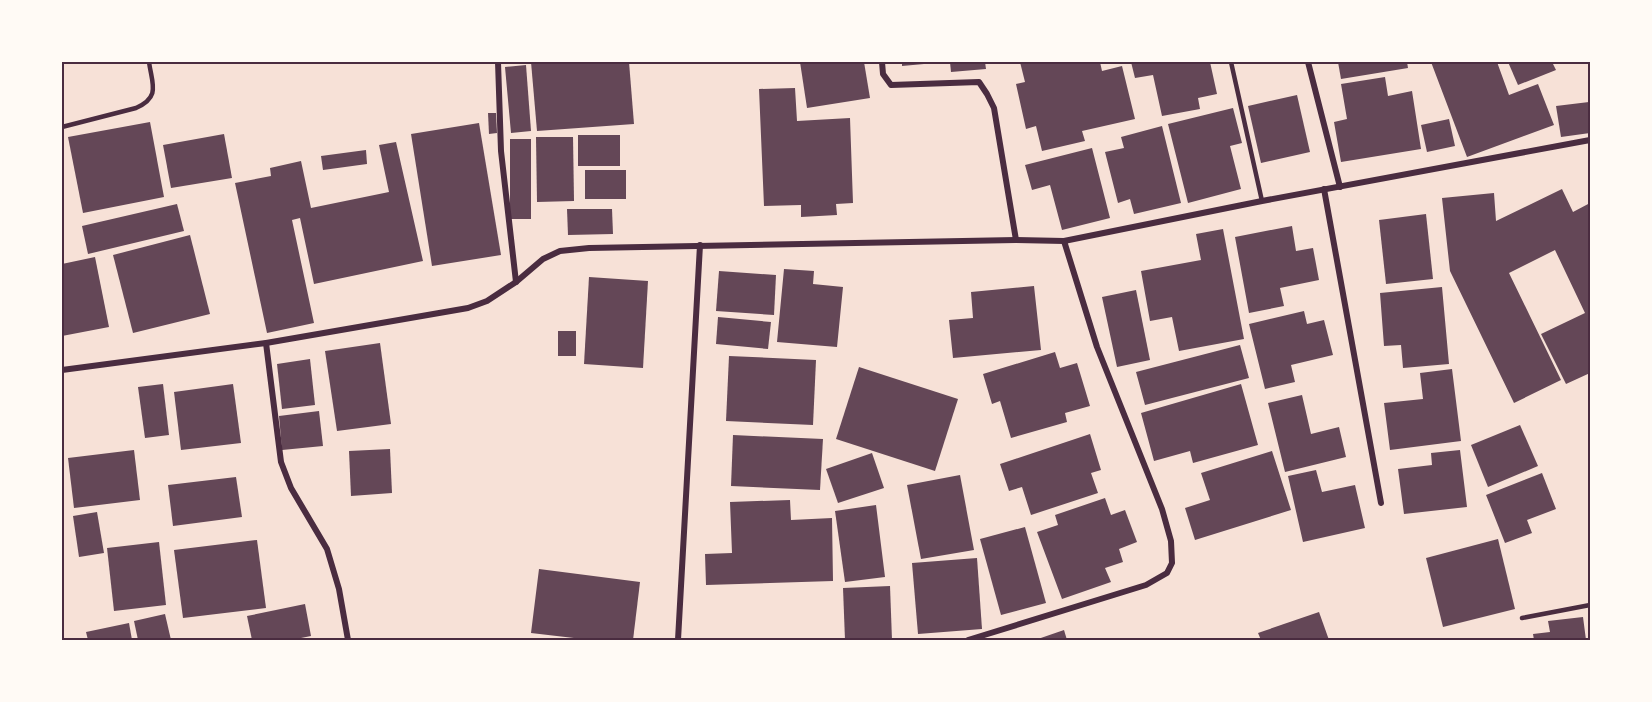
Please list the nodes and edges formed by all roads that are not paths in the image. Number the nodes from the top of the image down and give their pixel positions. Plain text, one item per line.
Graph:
1 (149, 62) edge
2 (498, 62) edge
3 (882, 62) edge
4 (1231, 62) edge
5 (1308, 62) edge
6 (62, 127) edge
7 (1590, 140) edge
8 (1340, 187) junction
9 (1324, 189) junction
10 (1262, 201) junction
11 (1016, 240) junction
12 (1064, 241) junction
13 (699, 245) junction
14 (516, 282) junction
15 (266, 343) junction
16 (62, 370) edge
17 (1381, 503) dead end
18 (1590, 605) edge
19 (1521, 618) dead end
20 (348, 640) edge
21 (678, 640) edge
22 (968, 640) edge

1 - 6 lane
2 - 14 street
3 - 11 street
4 - 10 lane
5 - 8 street
7 - 8 street
8 - 9 street
9 - 10 street
9 - 17 street
10 - 12 street
11 - 12 street
11 - 13 street
12 - 22 street
13 - 14 street
13 - 21 street
14 - 15 street
15 - 16 street
15 - 20 street
18 - 19 lane

